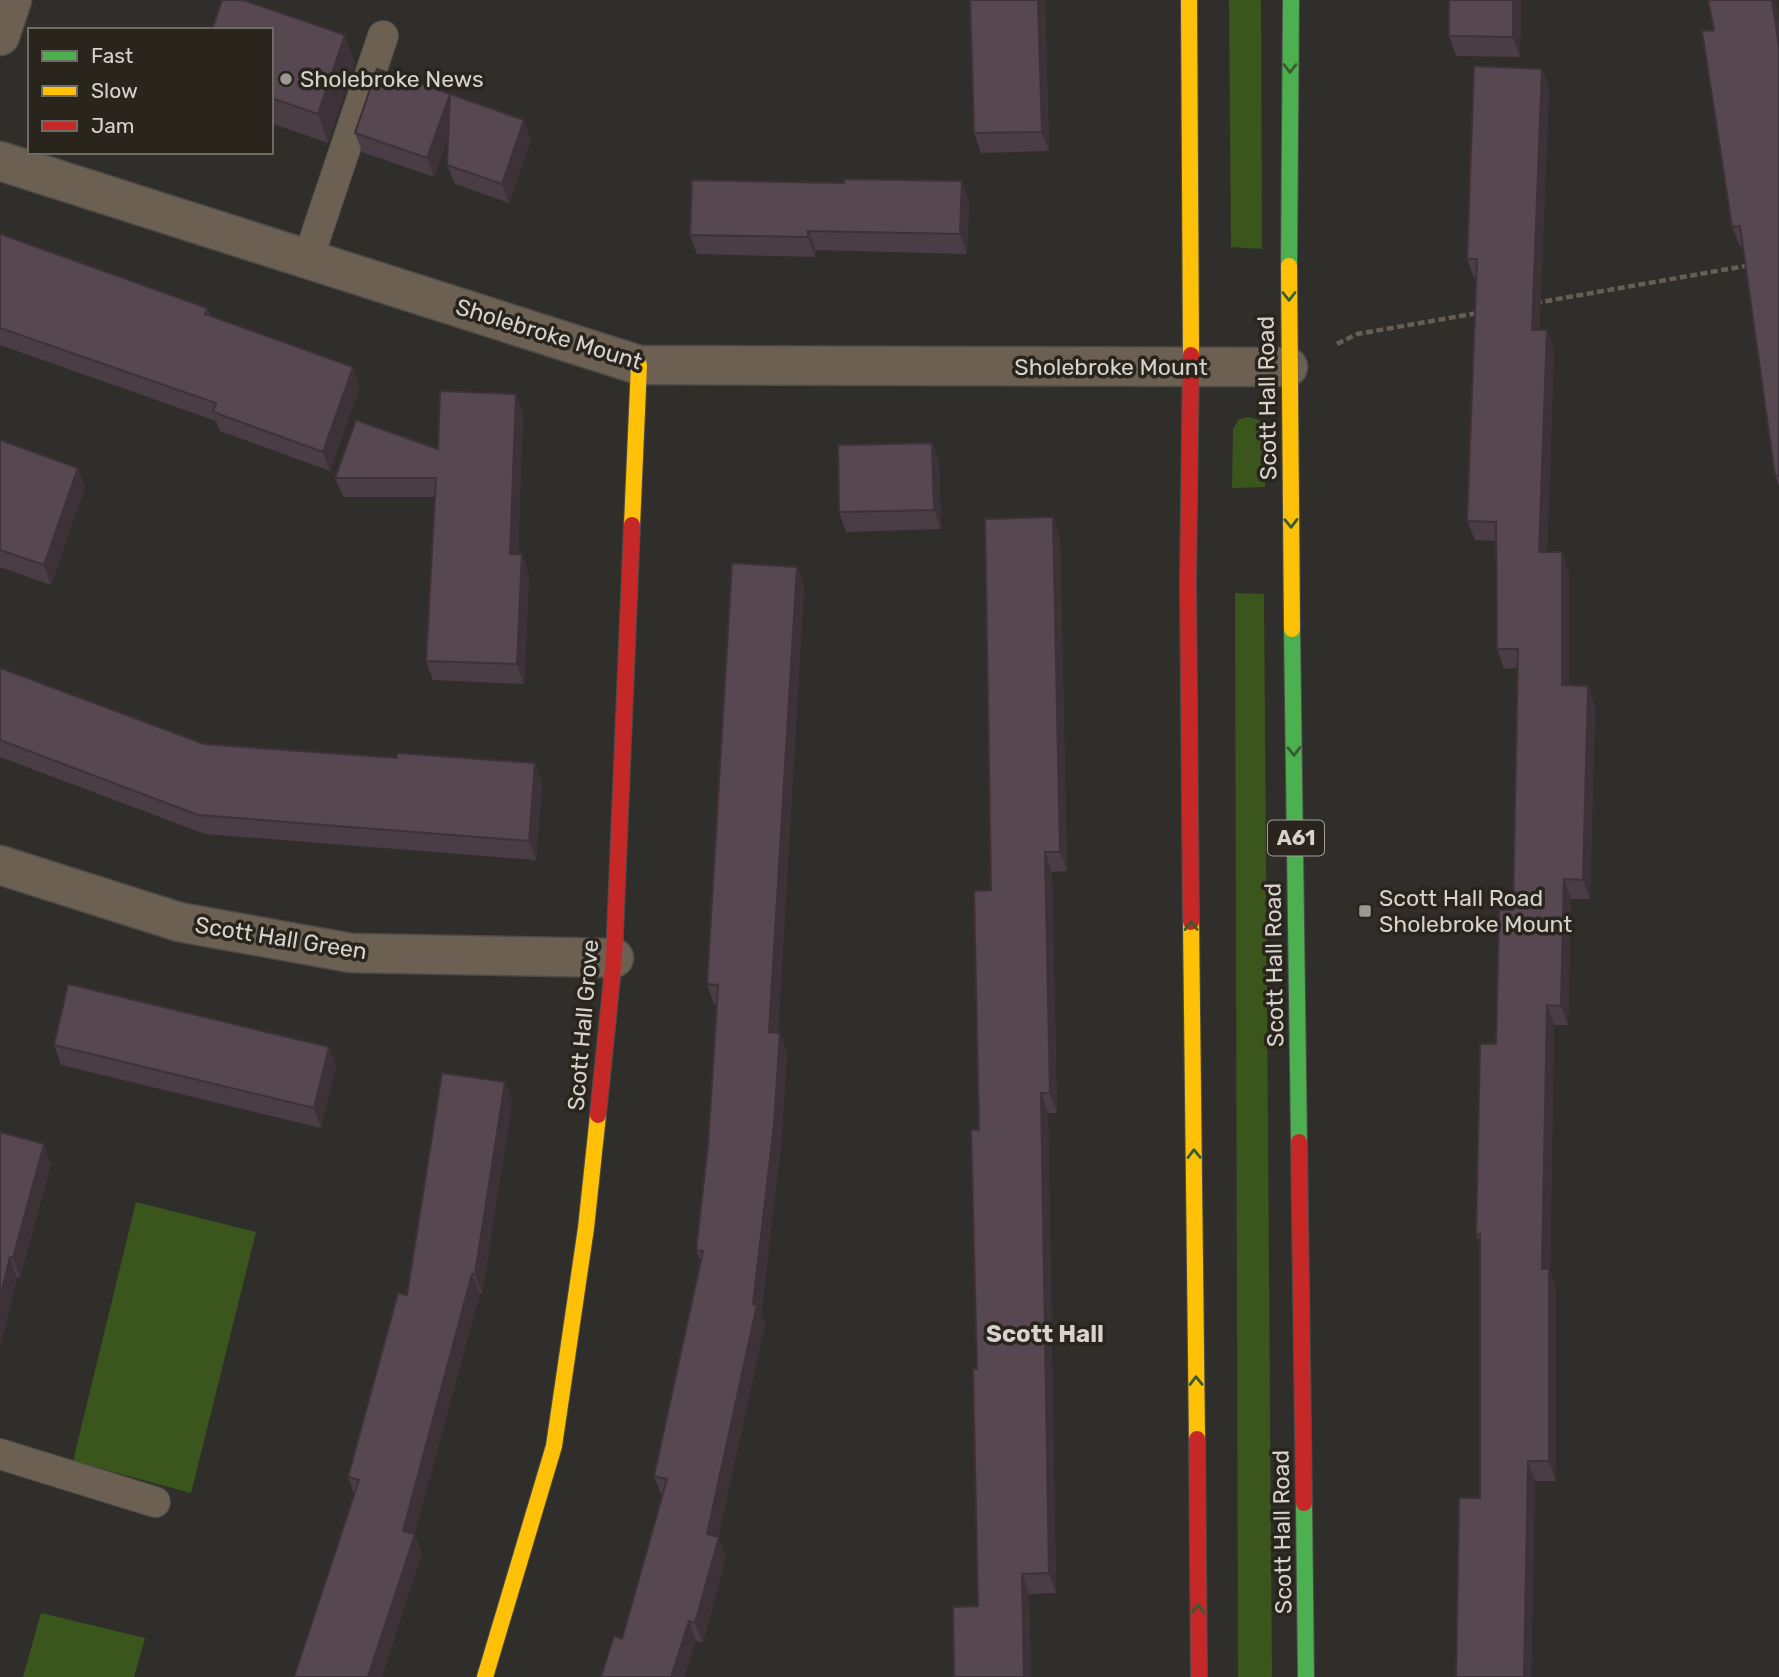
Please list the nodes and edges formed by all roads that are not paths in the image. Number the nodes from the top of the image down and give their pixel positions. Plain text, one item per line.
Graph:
1 (12, 0) edge
2 (1189, 0) edge
3 (1291, 0) edge
4 (0, 36) edge
5 (383, 36) dead end
6 (0, 161) edge
7 (308, 259) junction
8 (639, 365) junction
9 (1191, 367) junction
10 (1288, 367) junction
11 (0, 865) edge
12 (614, 958) junction
13 (0, 1454) edge
14 (155, 1502) dead end
15 (485, 1677) edge
16 (1199, 1677) edge
17 (1306, 1677) edge

1 - 4 street
2 - 9 main road
3 -> 10 main road, Scott Hall Road / A61
5 - 7 lane
6 - 7 street, Sholebroke Mount
7 - 8 street, Sholebroke Mount
8 - 9 street, Sholebroke Mount
8 - 12 main road, Scott Hall Grove
9 - 10 street, Sholebroke Mount
16 -> 9 main road
10 -> 17 main road, Scott Hall Road / A61
11 - 12 street, Scott Hall Green
12 - 15 main road, Scott Hall Grove
13 - 14 lane

